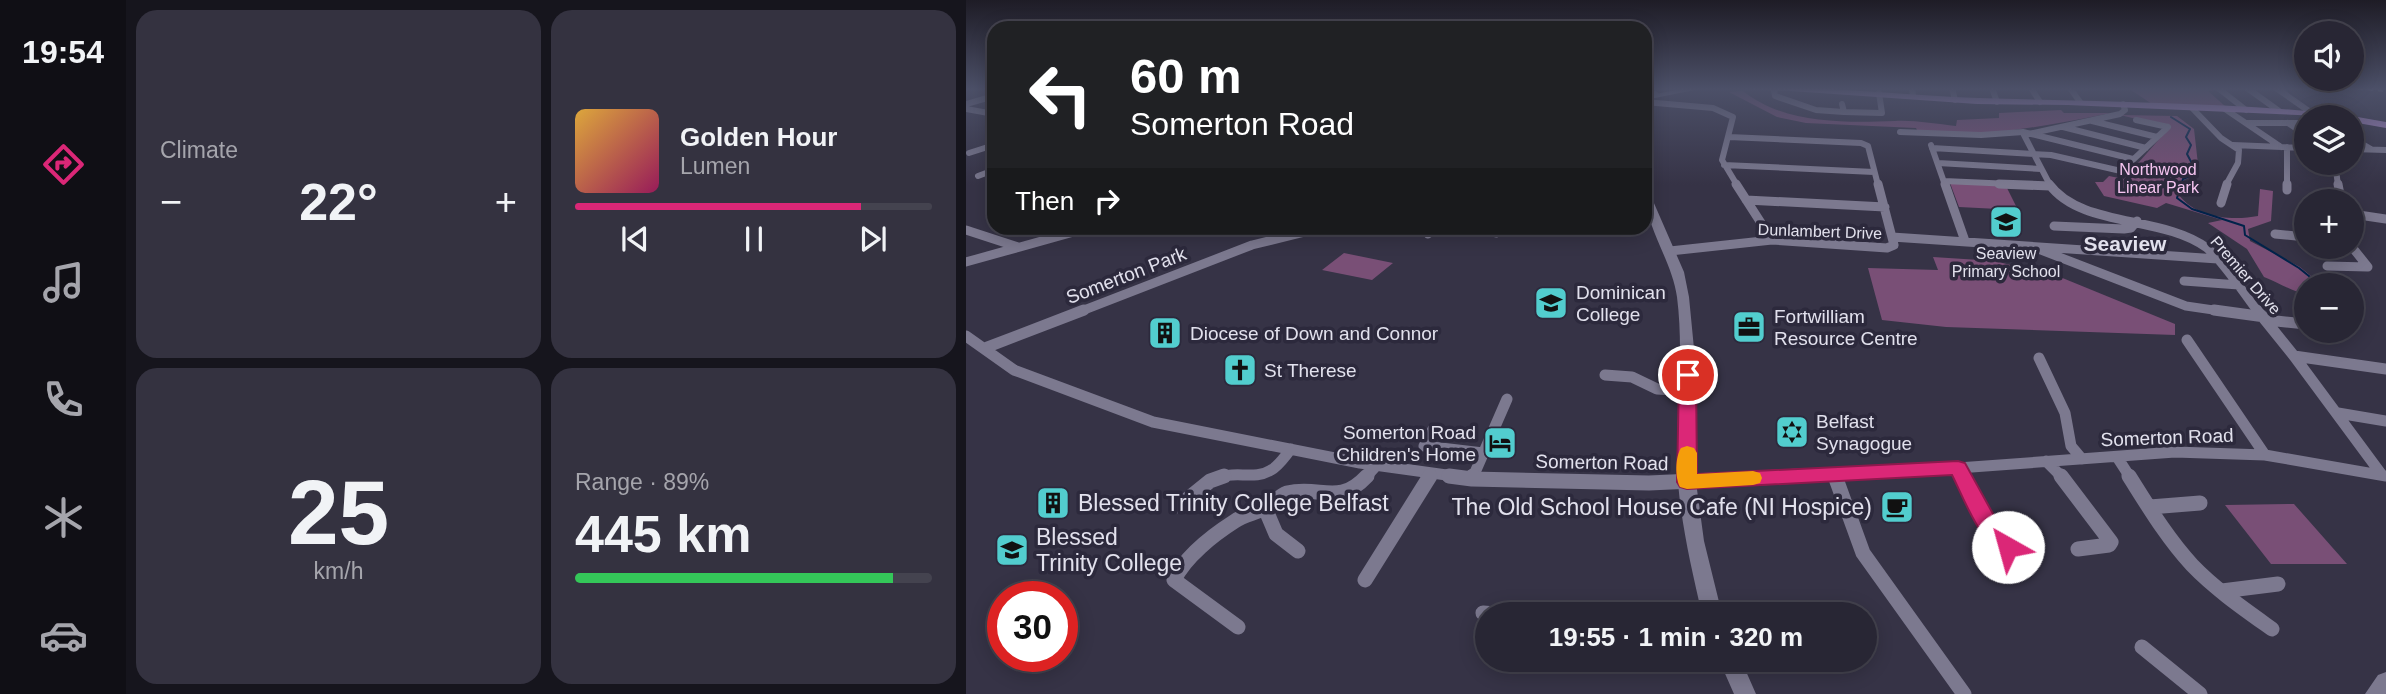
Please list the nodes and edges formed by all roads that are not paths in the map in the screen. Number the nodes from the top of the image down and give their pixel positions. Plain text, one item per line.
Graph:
1 (1732, 120) edge
2 (2088, 120) edge
3 (2092, 120) edge
4 (2138, 120) edge
5 (2206, 120) edge
6 (2242, 120) edge
7 (2364, 121) edge
8 (2294, 122) edge
9 (2246, 123) junction
10 (2288, 123) junction
11 (2386, 125) edge
12 (2060, 126) junction
13 (2294, 127) edge
14 (1900, 132) dead end
15 (1927, 133) junction
16 (2027, 133) junction
17 (1729, 137) junction
18 (2157, 137) junction
19 (2233, 145) junction
20 (2364, 145) edge
21 (987, 147) edge
22 (2284, 147) junction
23 (2294, 147) edge
24 (1932, 148) junction
25 (2146, 148) junction
26 (2364, 149) edge
27 (2372, 149) junction
28 (2386, 150) edge
29 (970, 153) dead end
30 (2032, 154) junction
31 (2133, 159) junction
32 (1938, 163) junction
33 (1724, 165) junction
34 (2041, 170) junction
35 (1874, 172) junction
36 (987, 173) edge
37 (987, 179) edge
38 (1944, 181) junction
39 (2050, 186) junction
40 (2287, 190) dead end
41 (1746, 200) junction
42 (2221, 203) dead end
43 (1885, 207) junction
44 (1652, 211) edge
45 (2364, 216) edge
46 (2386, 219) edge
47 (2137, 222) junction
48 (2054, 226) dead end
49 (966, 230) edge
50 (2275, 234) dead end
51 (1062, 235) edge
52 (1293, 235) edge
53 (2294, 236) edge
54 (1892, 237) junction
55 (1772, 240) junction
56 (1965, 241) junction
57 (1018, 247) junction
58 (2031, 247) junction
59 (1670, 251) junction
60 (2217, 259) junction
61 (2362, 259) edge
62 (966, 262) edge
63 (2327, 266) dead end
64 (2184, 281) dead end
65 (2239, 285) junction
66 (2266, 318) junction
67 (2294, 322) edge
68 (966, 336) edge
69 (2187, 340) dead end
70 (985, 348) junction
71 (2294, 356) junction
72 (2039, 358) dead end
73 (2386, 369) edge
74 (1605, 375) dead end
75 (1688, 391) junction
76 (1507, 399) dead end
77 (2338, 413) junction
78 (2386, 421) edge
79 (1433, 429) dead end
80 (1291, 449) junction
81 (1483, 453) junction
82 (2265, 455) junction
83 (2117, 457) junction
84 (2082, 459) junction
85 (2046, 461) junction
86 (1376, 466) junction
87 (1958, 468) junction
88 (1834, 474) junction
89 (1430, 475) junction
90 (2384, 475) edge
91 (1472, 480) junction
92 (1687, 482) junction
93 (2200, 503) dead end
94 (1179, 506) dead end
95 (2150, 507) junction
96 (1265, 508) junction
97 (2008, 547) dead end
98 (2078, 549) dead end
99 (1298, 551) dead end
100 (1365, 580) dead end
101 (2278, 584) dead end
102 (2222, 591) junction
103 (1709, 602) edge
104 (1238, 627) dead end
105 (2272, 629) dead end
106 (2142, 648) dead end
107 (1735, 672) edge
108 (2386, 682) edge
109 (1745, 694) edge
110 (1964, 694) edge
111 (2200, 694) edge
112 (2377, 694) edge

1 - 17 street
2 - 12 street
3 - 18 street
4 - 18 street
5 - 19 street
6 - 9 street
7 - 11 main road
8 - 10 street
9 - 10 street
9 - 22 street
10 - 13 street
12 - 16 street
12 - 25 street
14 - 15 street
15 - 16 street
15 - 24 street
16 - 30 street, Premier Drive
16 - 31 street
17 - 33 street
17 - 35 street, Dunlambert Drive
18 - 25 street
19 - 22 street
19 - 42 street
20 - 27 street
21 - 29 street
22 - 23 street
22 - 40 street
24 - 30 street
24 - 32 street
25 - 31 street
26 - 27 street
27 - 28 street
30 - 31 street
30 - 34 street, Premier Drive
32 - 34 street
32 - 38 street
33 - 35 street
33 - 41 street
34 - 39 street, Premier Drive
35 - 43 street, Dunlambert Drive
36 - 37 street
38 - 39 street
38 - 56 street
39 - 47 street, Premier Drive
41 - 43 street
41 - 55 street
43 - 54 street, Dunlambert Drive
44 - 59 street
45 - 46 street
47 - 48 street
47 - 60 street, Premier Drive
49 - 57 street
50 - 53 street
51 - 57 street
52 - 70 street, Somerton Park
54 - 55 street, Dunlambert Drive
54 - 56 street
55 - 59 street, Dunlambert Drive
56 - 58 street
57 - 62 street
58 - 60 street
58 - 66 street
59 - 75 street
60 - 65 street, Premier Drive
61 - 63 street
64 - 65 street
65 - 66 street, Premier Drive
66 - 67 street
66 - 71 street, Premier Drive
68 - 70 street, Somerton Road
69 - 82 street
70 - 80 street, Somerton Road
71 - 73 street
71 - 77 street, Premier Drive
72 - 84 street
74 - 75 street
75 - 92 street
76 - 81 street
77 - 78 street
77 - 90 street, Premier Drive
79 - 81 street
80 - 86 street, Somerton Road
80 - 94 street
81 - 91 street
82 - 83 street, Somerton Road
82 - 90 street, Somerton Road
83 - 84 street, Somerton Road
83 - 95 street
84 - 85 street, Somerton Road
85 - 87 street, Somerton Road
85 - 98 street
86 - 89 street, Somerton Road
86 - 96 street
87 - 88 street, Somerton Road
87 - 97 street
88 - 92 street, Somerton Road
88 - 110 street
89 - 91 street, Somerton Road
89 - 100 street
91 - 92 street, Somerton Road
92 - 103 street
93 - 95 street
95 - 102 street
96 - 99 street
96 - 104 street
101 - 102 street
102 - 105 street
106 - 111 street
107 - 109 street
108 - 112 street

